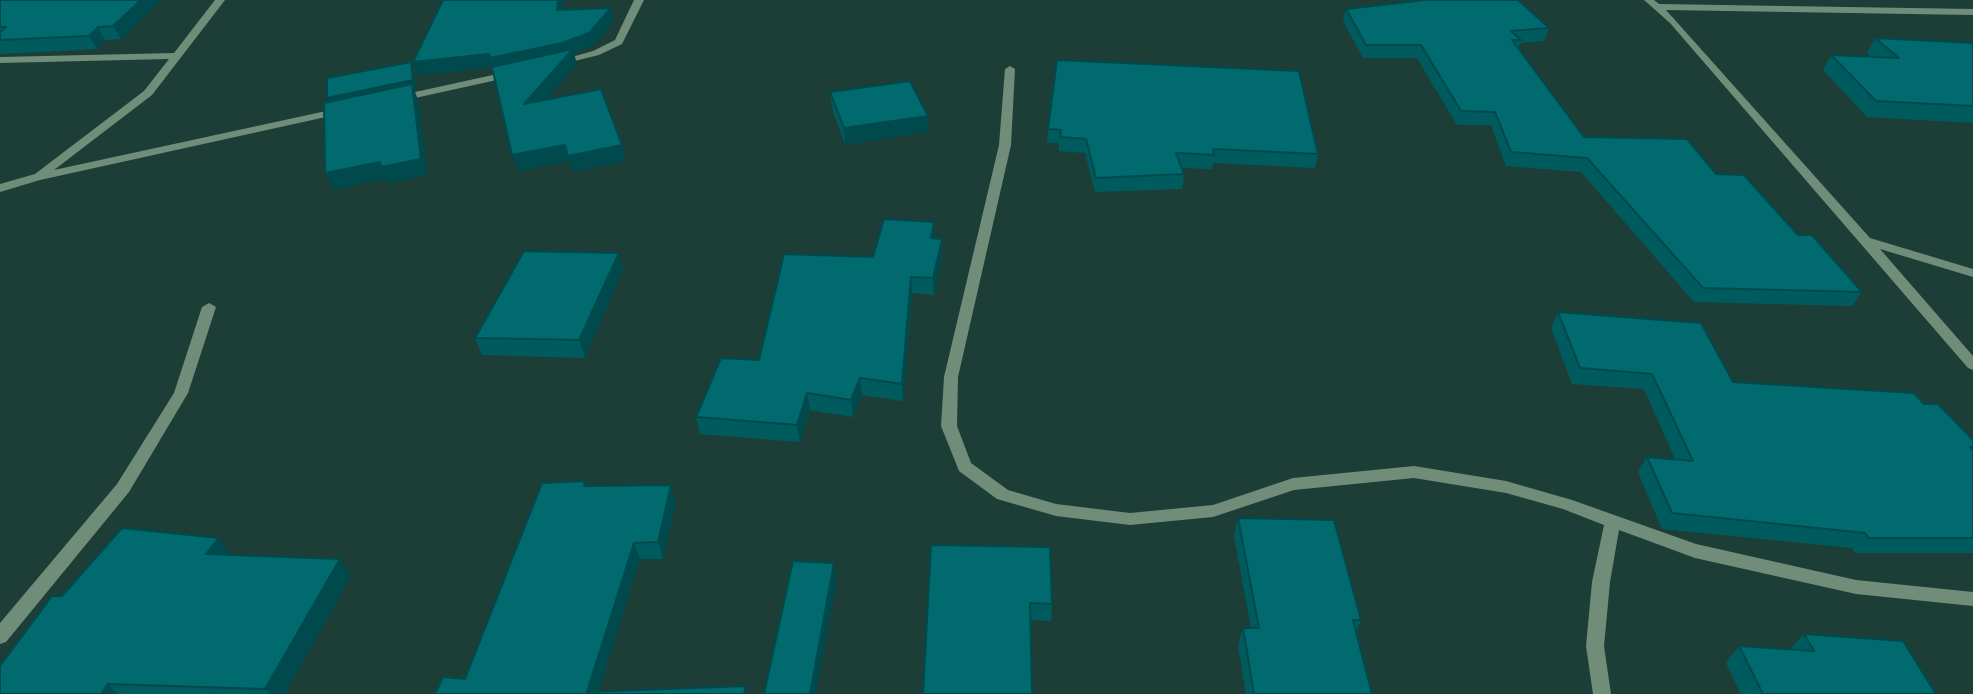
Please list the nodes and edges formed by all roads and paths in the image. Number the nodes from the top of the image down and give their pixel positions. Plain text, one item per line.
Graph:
1 (220, 0) edge
2 (639, 0) edge
3 (1653, 4) edge
4 (1973, 12) edge
5 (176, 56) junction
6 (0, 61) edge
7 (542, 67) edge
8 (1010, 69) dead end
9 (529, 70) edge
10 (380, 102) edge
11 (353, 108) edge
12 (37, 177) junction
13 (0, 188) edge
14 (1864, 240) junction
15 (1973, 274) edge
16 (209, 307) dead end
17 (1970, 356) edge
18 (1614, 522) junction
19 (1973, 599) edge
20 (0, 636) edge
21 (1602, 694) edge

1 - 5 street
2 - 7 street
3 - 4 street
3 - 14 street
5 - 6 street
5 - 12 street
8 - 18 street
9 - 10 street
11 - 12 street
12 - 13 street
14 - 15 street
14 - 17 street
16 - 20 street
18 - 19 street
18 - 21 street

